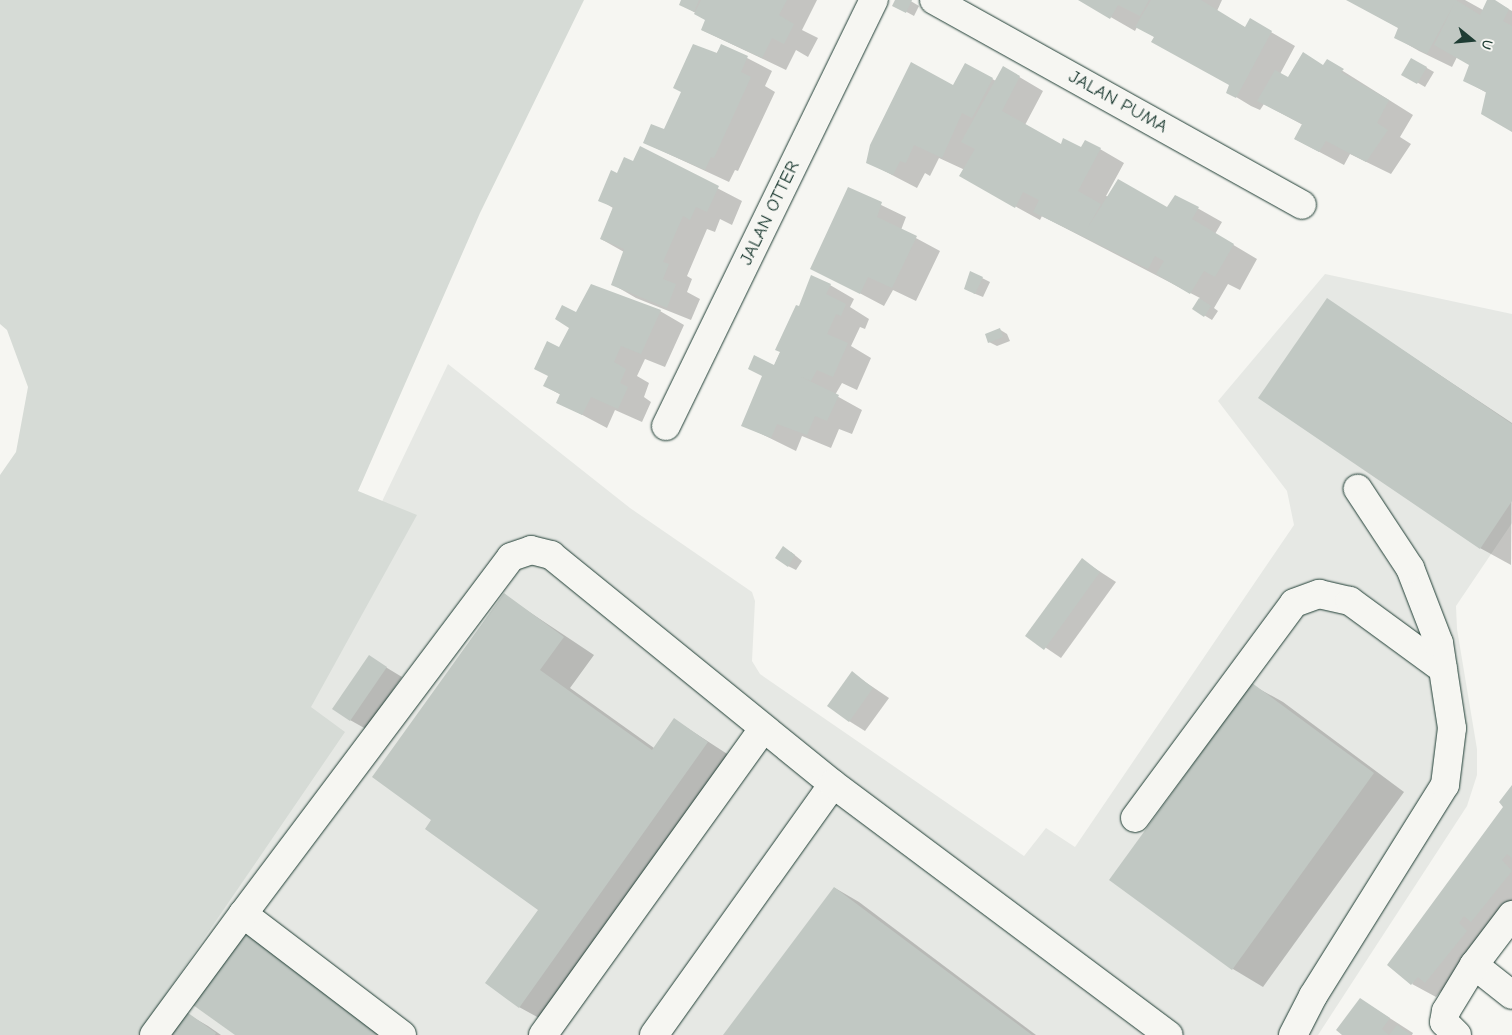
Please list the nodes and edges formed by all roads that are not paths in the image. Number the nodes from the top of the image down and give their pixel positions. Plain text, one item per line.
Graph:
1 (874, 0) edge
2 (934, 0) edge
3 (1302, 205) dead end
4 (666, 426) dead end
5 (1358, 489) dead end
6 (1443, 669) junction
7 (763, 729) junction
8 (833, 784) junction
9 (1135, 818) dead end
10 (244, 914) junction
11 (1512, 916) edge
12 (1474, 966) junction
13 (1512, 995) edge
14 (154, 1035) edge
15 (402, 1035) edge
16 (542, 1035) edge
17 (654, 1035) edge
18 (1168, 1035) edge
19 (1293, 1035) edge
20 (1457, 1035) edge

1 - 4 street, JALAN OTTER
2 - 3 street, JALAN PUMA
5 - 6 street
6 - 9 street
6 - 19 street
7 - 8 street
7 - 10 street
7 - 16 street
8 - 17 street
8 - 18 street
10 - 14 street
10 - 15 street
11 - 12 street
12 - 13 street
12 - 20 street

